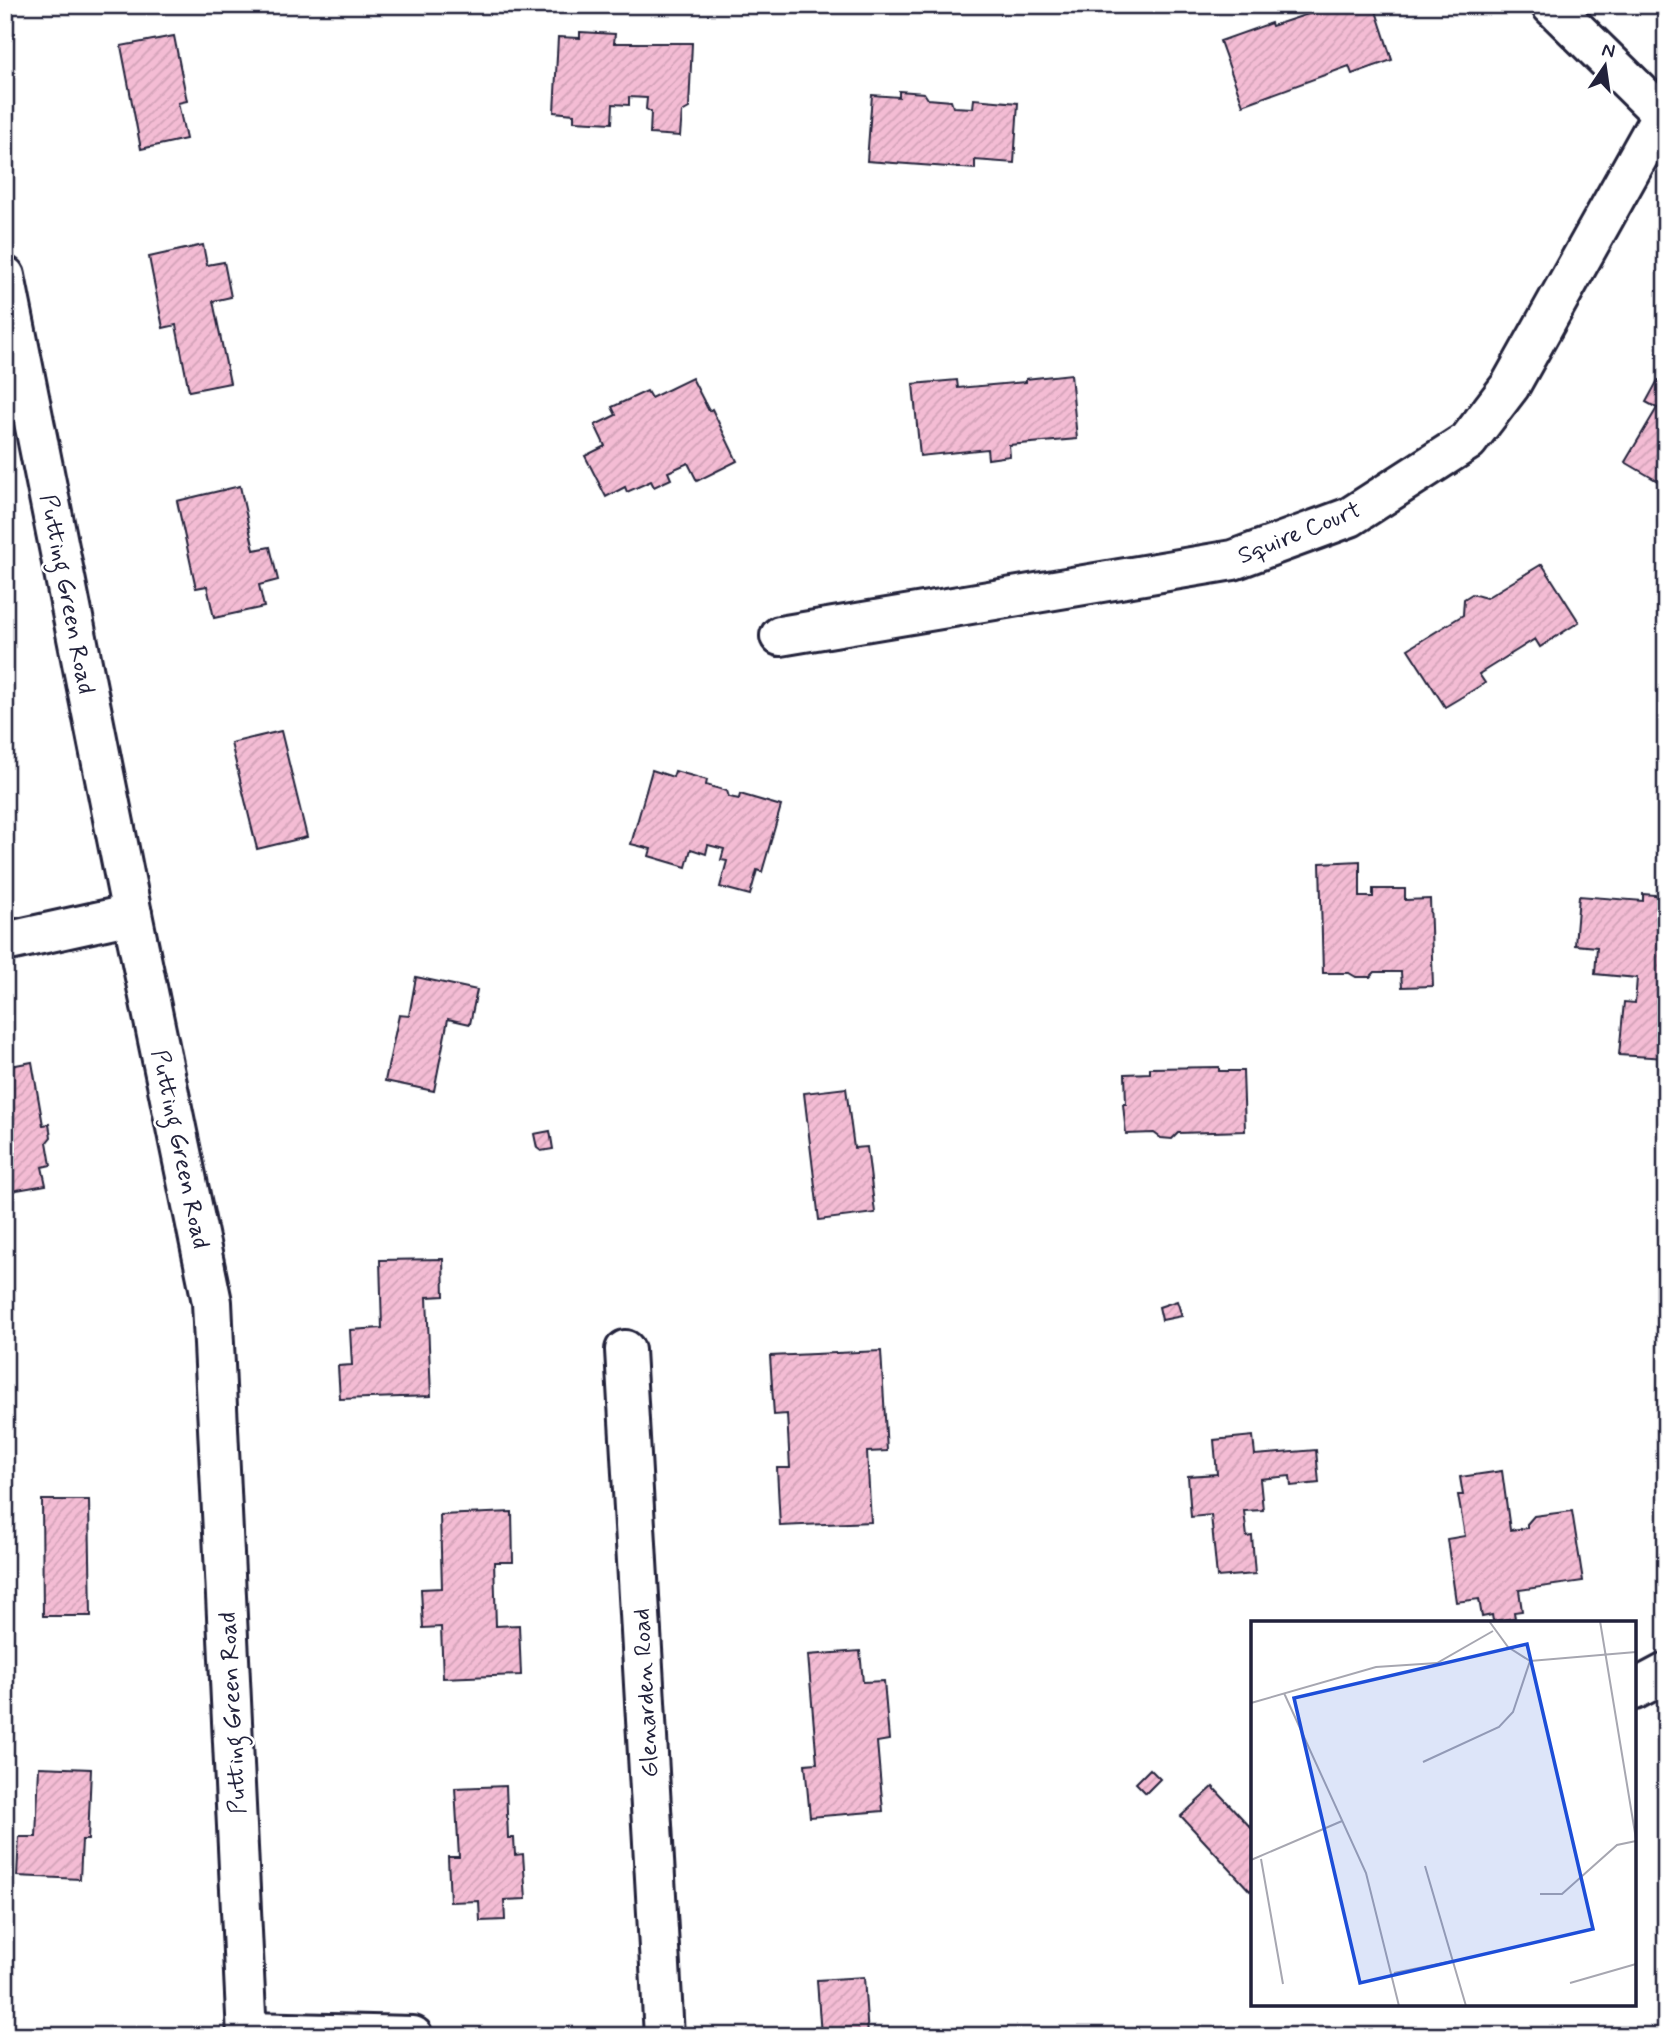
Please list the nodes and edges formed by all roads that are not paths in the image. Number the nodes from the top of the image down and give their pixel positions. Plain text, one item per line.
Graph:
1 (1551, 5) edge
2 (1664, 114) edge
3 (5, 276) edge
4 (780, 636) dead end
5 (132, 914) junction
6 (5, 942) edge
7 (625, 1350) dead end
8 (1666, 1673) edge
9 (1636, 1689) edge
10 (247, 2034) edge
11 (412, 2036) edge
12 (664, 2036) edge

1 - 2 street
2 - 4 street, Squire Court
3 - 5 street, Putting Green Road
5 - 6 street
5 - 10 street, Putting Green Road
7 - 12 street, Glenarden Road
8 - 9 street
10 - 11 street

